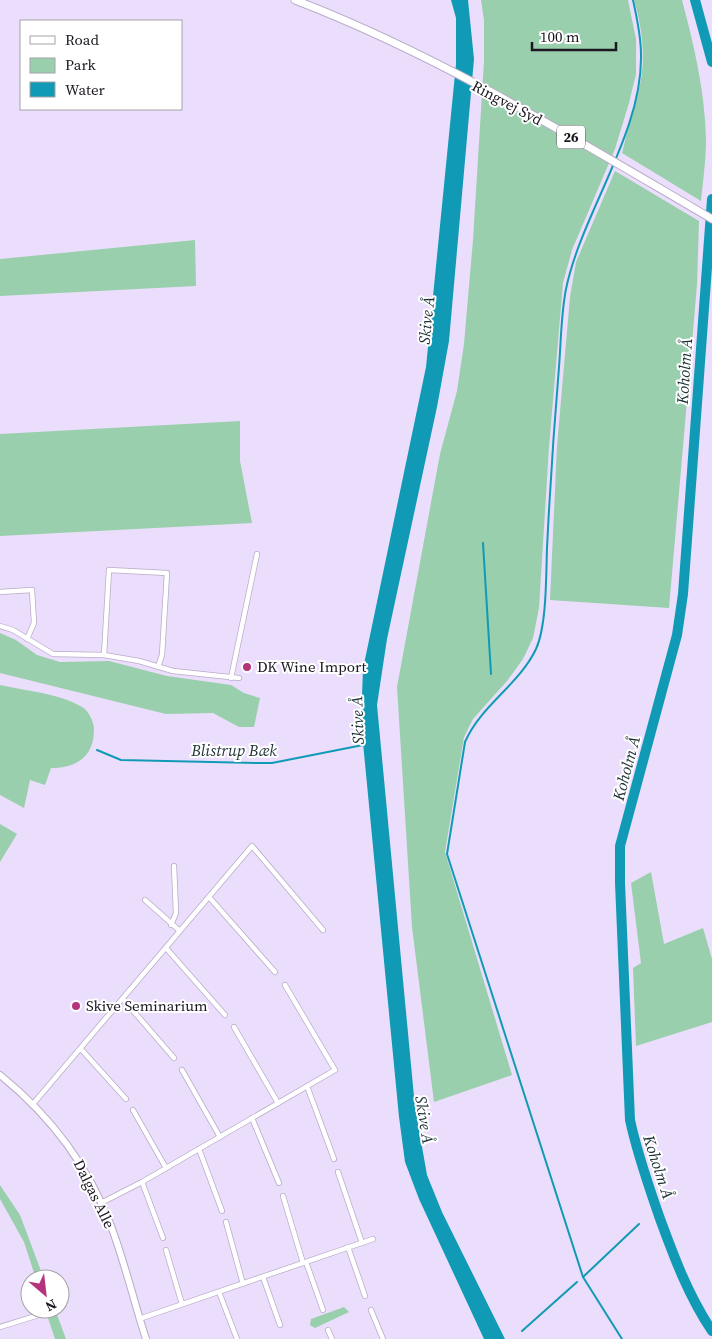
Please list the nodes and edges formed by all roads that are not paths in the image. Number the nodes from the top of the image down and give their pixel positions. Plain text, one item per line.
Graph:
1 (294, 0) edge
2 (712, 219) edge
3 (257, 554) dead end
4 (0, 592) edge
5 (0, 626) edge
6 (28, 639) junction
7 (104, 655) junction
8 (158, 667) junction
9 (231, 678) junction
10 (239, 678) dead end
11 (174, 866) dead end
12 (209, 897) junction
13 (145, 900) dead end
14 (171, 925) junction
15 (323, 930) dead end
16 (180, 932) junction
17 (166, 948) junction
18 (275, 972) dead end
19 (285, 985) dead end
20 (123, 999) junction
21 (224, 1015) dead end
22 (234, 1027) dead end
23 (82, 1049) junction
24 (174, 1058) dead end
25 (182, 1070) dead end
26 (0, 1075) edge
27 (306, 1086) junction
28 (126, 1099) dead end
29 (278, 1103) junction
30 (34, 1104) junction
31 (134, 1110) dead end
32 (252, 1118) junction
33 (220, 1137) junction
34 (200, 1149) junction
35 (334, 1160) dead end
36 (166, 1168) junction
37 (338, 1172) dead end
38 (142, 1182) junction
39 (279, 1183) dead end
40 (283, 1196) dead end
41 (101, 1203) junction
42 (222, 1211) dead end
43 (226, 1222) dead end
44 (163, 1238) dead end
45 (373, 1239) dead end
46 (362, 1243) junction
47 (348, 1247) junction
48 (166, 1250) dead end
49 (304, 1263) junction
50 (262, 1277) junction
51 (243, 1284) junction
52 (219, 1292) junction
53 (365, 1296) dead end
54 (182, 1304) junction
55 (322, 1310) dead end
56 (371, 1310) dead end
57 (26, 1319) edge
58 (139, 1319) junction
59 (280, 1325) dead end
60 (0, 1327) edge
61 (328, 1330) dead end
62 (146, 1339) edge
63 (237, 1339) edge
64 (332, 1339) edge
65 (383, 1339) edge

1 - 2 main road, Ringvej Syd / 26
3 - 9 street
4 - 6 street
5 - 6 street
6 - 7 street
7 - 8 street
7 - 8 street
8 - 9 street
9 - 10 street
11 - 14 street
12 - 15 street
12 - 16 street
12 - 18 street
13 - 14 street
14 - 16 street
16 - 17 street
17 - 20 street
17 - 21 street
19 - 27 street
20 - 23 street
20 - 24 street
22 - 29 street
23 - 28 street
23 - 30 street
25 - 33 street
26 - 30 street, Dalgas Alle
27 - 29 street
27 - 35 street
29 - 32 street
30 - 41 street, Dalgas Alle
31 - 36 street
32 - 33 street
32 - 39 street
33 - 34 street
34 - 36 street
34 - 42 street
36 - 38 street
37 - 46 street
38 - 41 street
38 - 44 street
40 - 49 street
41 - 58 street, Dalgas Alle
43 - 51 street
45 - 46 street
46 - 47 street
47 - 49 street
47 - 53 street
48 - 54 street
49 - 50 street
49 - 55 street
50 - 51 street
50 - 59 street
51 - 52 street
52 - 54 street
52 - 63 street
54 - 58 street
56 - 65 street
57 - 60 street
58 - 62 street, Dalgas Alle
61 - 64 street

